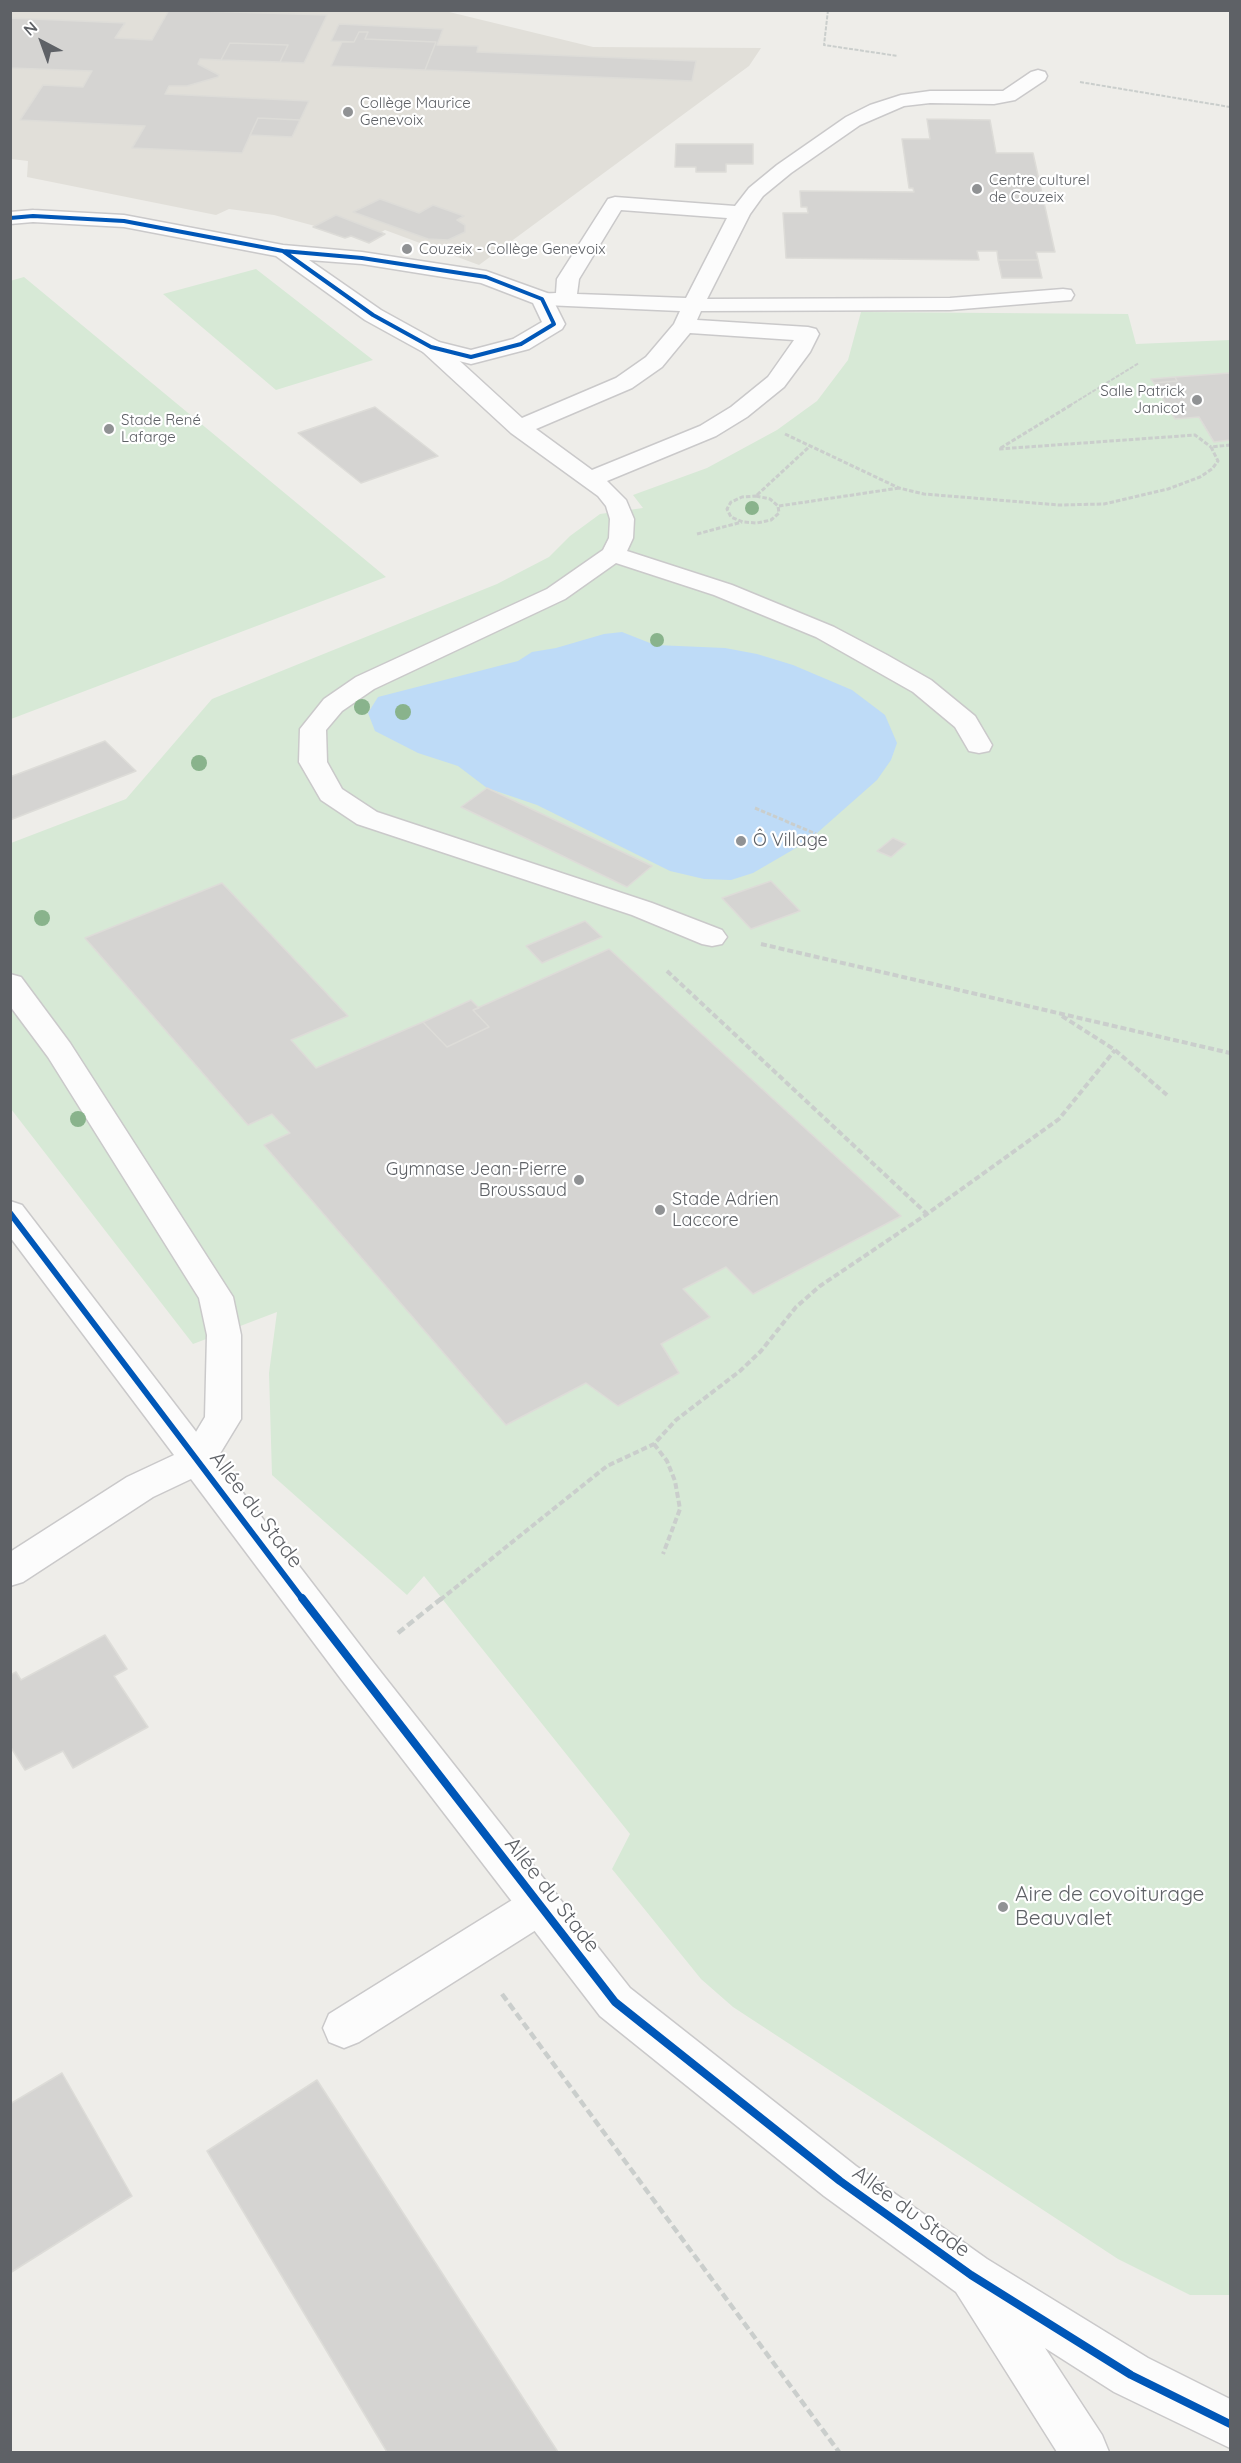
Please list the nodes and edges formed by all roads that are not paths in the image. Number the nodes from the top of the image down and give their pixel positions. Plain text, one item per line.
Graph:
1 (1038, 76) dead end
2 (740, 213) junction
3 (10, 218) edge
4 (283, 251) junction
5 (1063, 295) dead end
6 (542, 299) junction
7 (566, 300) junction
8 (693, 305) junction
9 (684, 326) junction
10 (431, 347) junction
11 (519, 428) junction
12 (590, 479) junction
13 (613, 554) junction
14 (979, 746) dead end
15 (712, 938) road end
16 (10, 984) edge
17 (10, 1213) edge
18 (197, 1460) junction
19 (10, 1571) edge
20 (540, 1905) junction
21 (344, 2028) dead end
22 (971, 2275) junction
23 (1230, 2424) edge
24 (1084, 2452) edge

1 - 2 street
2 - 7 street
2 - 8 street
3 - 4 street
4 - 6 street
4 - 10 street
5 - 8 street
6 - 7 street
6 - 10 street
7 - 8 street
8 - 9 street
9 - 11 street
9 - 12 street
10 - 11 street
11 - 12 street
12 - 13 street
13 - 14 street
13 - 15 street
16 - 18 street
17 - 18 street, Allée du Stade
18 - 19 street
18 - 20 street, Allée du Stade
20 - 21 street
20 - 22 street, Allée du Stade
22 - 23 street, Allée du Stade
22 - 24 street, Allée du Stade

